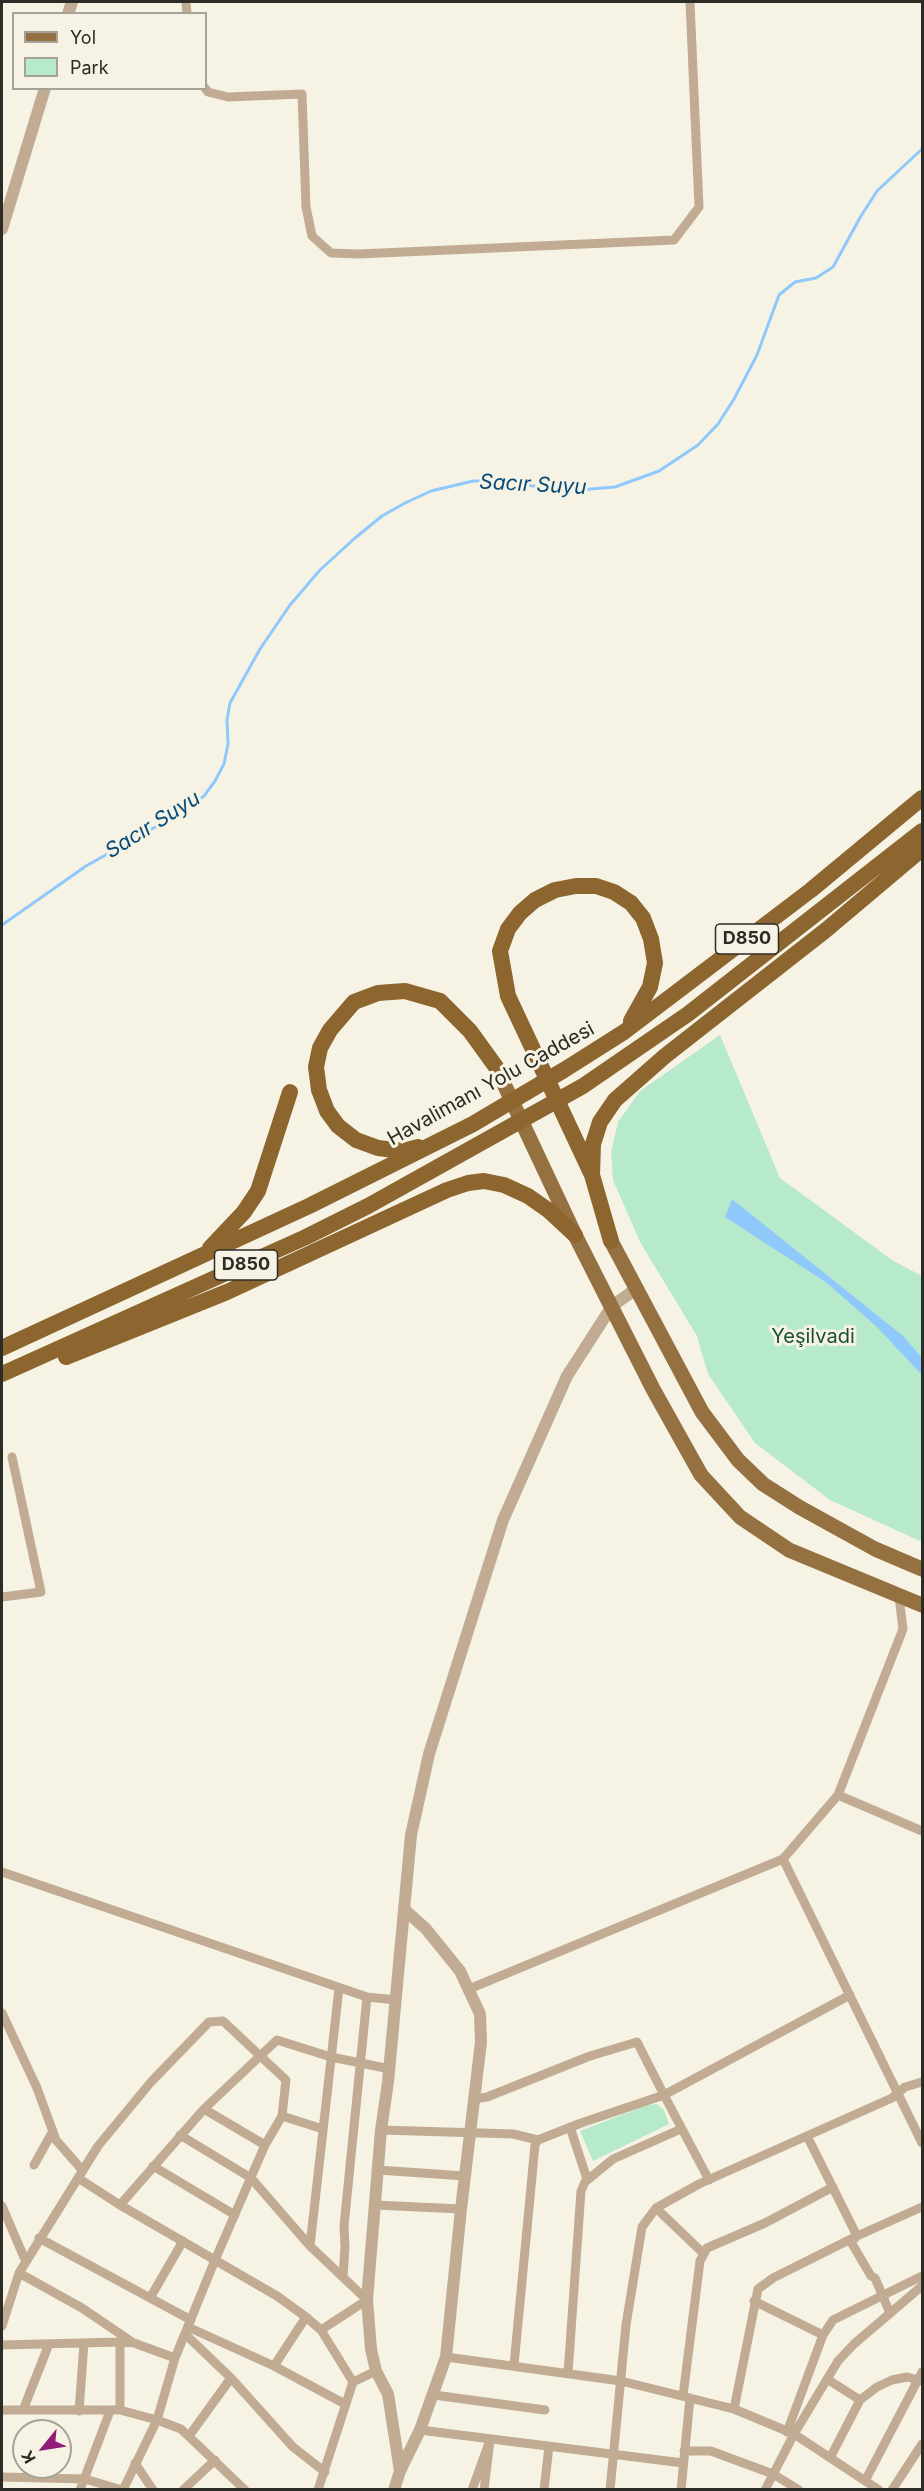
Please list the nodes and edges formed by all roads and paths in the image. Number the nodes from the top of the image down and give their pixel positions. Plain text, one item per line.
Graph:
1 (690, 2) edge
2 (44, 90) edge
3 (206, 90) edge
4 (2, 229) edge
5 (922, 798) edge
6 (922, 831) edge
7 (922, 849) edge
8 (624, 1032) junction
9 (496, 1067) joint
10 (290, 1092) dead end
11 (439, 1141) junction
12 (592, 1174) junction
13 (575, 1234) junction
14 (611, 1241) joint
15 (200, 1257) junction
16 (636, 1289) junction
17 (612, 1306) junction
18 (2, 1348) edge
19 (3, 1373) edge
20 (12, 1456) dead end
21 (922, 1569) edge
22 (2, 1597) edge
23 (899, 1597) junction
24 (922, 1605) edge
25 (838, 1796) junction
26 (922, 1832) edge
27 (783, 1859) junction
28 (2, 1872) edge
29 (405, 1910) junction
30 (339, 1988) junction
31 (469, 1989) junction
32 (850, 1995) junction
33 (367, 1997) junction
34 (396, 2000) junction
35 (2, 2013) edge
36 (331, 2057) junction
37 (261, 2058) junction
38 (360, 2063) junction
39 (390, 2069) junction
40 (922, 2082) edge
41 (898, 2093) junction
42 (664, 2096) junction
43 (474, 2098) junction
44 (204, 2109) junction
45 (282, 2115) junction
46 (570, 2127) junction
47 (323, 2129) junction
48 (681, 2129) junction
49 (381, 2130) junction
50 (53, 2131) junction
51 (470, 2132) junction
52 (180, 2134) junction
53 (807, 2136) junction
54 (538, 2140) junction
55 (922, 2143) edge
56 (265, 2145) junction
57 (34, 2165) dead end
58 (153, 2166) junction
59 (378, 2170) junction
60 (81, 2174) junction
61 (465, 2176) junction
62 (251, 2178) junction
63 (587, 2179) junction
64 (709, 2180) junction
65 (833, 2187) junction
66 (120, 2205) junction
67 (375, 2205) junction
68 (2, 2206) edge
69 (922, 2207) edge
70 (656, 2208) junction
71 (461, 2209) junction
72 (235, 2215) junction
73 (857, 2236) junction
74 (39, 2238) junction
75 (183, 2241) junction
76 (310, 2246) junction
77 (704, 2254) junction
78 (215, 2260) junction
79 (26, 2262) junction
80 (19, 2273) junction
81 (922, 2276) edge
82 (343, 2277) junction
83 (922, 2286) edge
84 (883, 2294) junction
85 (150, 2298) junction
86 (367, 2300) junction
87 (754, 2301) junction
88 (890, 2313) junction
89 (306, 2317) junction
90 (2, 2326) edge
91 (188, 2327) junction
92 (321, 2330) junction
93 (823, 2335) junction
94 (120, 2342) junction
95 (84, 2343) junction
96 (134, 2343) junction
97 (49, 2344) junction
98 (2, 2345) edge
99 (446, 2357) junction
100 (175, 2358) junction
101 (514, 2365) junction
102 (274, 2366) junction
103 (376, 2371) junction
104 (568, 2373) junction
105 (231, 2378) junction
106 (921, 2378) edge
107 (826, 2379) junction
108 (621, 2381) junction
109 (353, 2382) junction
110 (434, 2395) junction
111 (686, 2397) junction
112 (860, 2400) junction
113 (345, 2404) junction
114 (734, 2409) junction
115 (2, 2410) edge
116 (23, 2410) junction
117 (545, 2410) dead end
118 (79, 2411) junction
119 (115, 2411) junction
120 (157, 2420) junction
121 (420, 2430) junction
122 (791, 2433) junction
123 (189, 2436) junction
124 (490, 2440) junction
125 (922, 2444) edge
126 (549, 2446) junction
127 (684, 2451) junction
128 (614, 2453) junction
129 (830, 2458) junction
130 (215, 2460) junction
131 (135, 2463) junction
132 (683, 2463) junction
133 (400, 2471) junction
134 (326, 2472) junction
135 (773, 2474) junction
136 (2, 2477) edge
137 (85, 2479) junction
138 (866, 2479) junction
139 (80, 2490) edge
140 (122, 2490) edge
141 (153, 2490) edge
142 (183, 2490) edge
143 (245, 2490) edge
144 (318, 2490) edge
145 (394, 2490) edge
146 (472, 2490) edge
147 (484, 2490) edge
148 (544, 2490) edge
149 (610, 2490) edge
150 (681, 2490) edge
151 (765, 2490) edge
152 (799, 2490) edge
153 (879, 2490) edge
154 (892, 2490) edge

1 - 3 street
2 - 4 street
5 - 8 highway, Havalimanı Yolu Caddesi / D850
6 - 19 highway, D850
7 - 12 highway
8 - 11 highway, Havalimanı Yolu Caddesi / D850
8 - 12 highway
9 - 11 highway
9 - 13 main road
10 - 15 highway
11 - 15 highway, Havalimanı Yolu Caddesi / D850
12 - 14 highway
13 - 17 main road
13 - 19 highway
14 - 16 main road
15 - 18 highway, Havalimanı Yolu Caddesi / D850
16 - 17 street
16 - 21 main road
17 - 23 main road
17 - 29 street
20 - 22 street
23 - 24 main road
23 - 25 street
25 - 26 street
25 - 27 street
27 - 31 street
27 - 32 street
28 - 30 street
29 - 31 street
29 - 34 street
30 - 33 street
30 - 36 street
31 - 43 street
32 - 41 street
32 - 42 street
33 - 34 street
33 - 38 street
34 - 39 street
35 - 50 street
36 - 37 street
36 - 38 street
36 - 47 street
37 - 44 street
37 - 45 street
37 - 60 street
38 - 39 street
38 - 82 street
39 - 49 street
40 - 41 street
41 - 53 street
41 - 55 street
42 - 43 street
42 - 46 street
42 - 48 street
43 - 51 street
44 - 52 street
44 - 56 street
45 - 47 street
45 - 56 street
46 - 54 street
46 - 63 street
47 - 76 street
48 - 63 street
48 - 64 street
49 - 51 street
49 - 59 street
50 - 57 street
50 - 60 street
51 - 54 street
51 - 61 street
52 - 58 street
52 - 62 street
53 - 64 street
53 - 65 street
54 - 101 street
56 - 62 street
58 - 66 street
58 - 72 street
59 - 61 street
59 - 67 street
60 - 66 street
60 - 74 street
61 - 71 street
62 - 72 street
62 - 76 street
63 - 104 street
64 - 70 street
65 - 73 street
65 - 77 street
66 - 75 street
67 - 71 street
67 - 86 street
68 - 79 street
69 - 73 street
70 - 77 street
70 - 108 street
71 - 99 street
72 - 78 street
73 - 84 street
73 - 87 street
74 - 79 street
74 - 85 street
75 - 78 street
75 - 85 street
76 - 82 street
77 - 111 street
78 - 89 street
78 - 91 street
79 - 80 street
80 - 90 street
80 - 96 street
81 - 84 street
82 - 86 street
83 - 88 street
84 - 88 street
84 - 93 street
85 - 91 street
86 - 92 street
86 - 103 street
87 - 93 street
87 - 114 street
88 - 107 street
89 - 92 street
89 - 102 street
91 - 100 street
91 - 102 street
91 - 105 street
92 - 109 street
93 - 122 street
94 - 95 street
94 - 96 street
94 - 119 street
95 - 97 street
95 - 118 street
96 - 100 street
97 - 98 street
97 - 116 street
99 - 101 street
99 - 110 street
100 - 120 street
101 - 104 street
102 - 113 street
103 - 109 street
103 - 133 street
104 - 108 street
105 - 123 street
105 - 134 street
106 - 112 street
106 - 138 street
107 - 112 street
107 - 122 street
108 - 111 street
108 - 128 street
109 - 113 street
110 - 117 street
110 - 121 street
111 - 114 street
111 - 127 street
112 - 129 street
113 - 134 street
114 - 122 street
115 - 116 street
116 - 118 street
118 - 119 street
119 - 120 street
119 - 137 street
120 - 123 street
120 - 131 street
121 - 124 street
121 - 133 street
122 - 129 street
122 - 135 street
123 - 130 street
124 - 126 street
124 - 146 street
124 - 147 street
125 - 154 street
126 - 128 street
126 - 148 street
127 - 132 street
127 - 135 street
128 - 132 street
128 - 149 street
129 - 138 street
130 - 142 street
130 - 143 street
131 - 140 street
131 - 141 street
132 - 150 street
133 - 145 street
134 - 144 street
135 - 151 street
135 - 152 street
136 - 137 street
137 - 139 street
137 - 140 street
138 - 153 street

